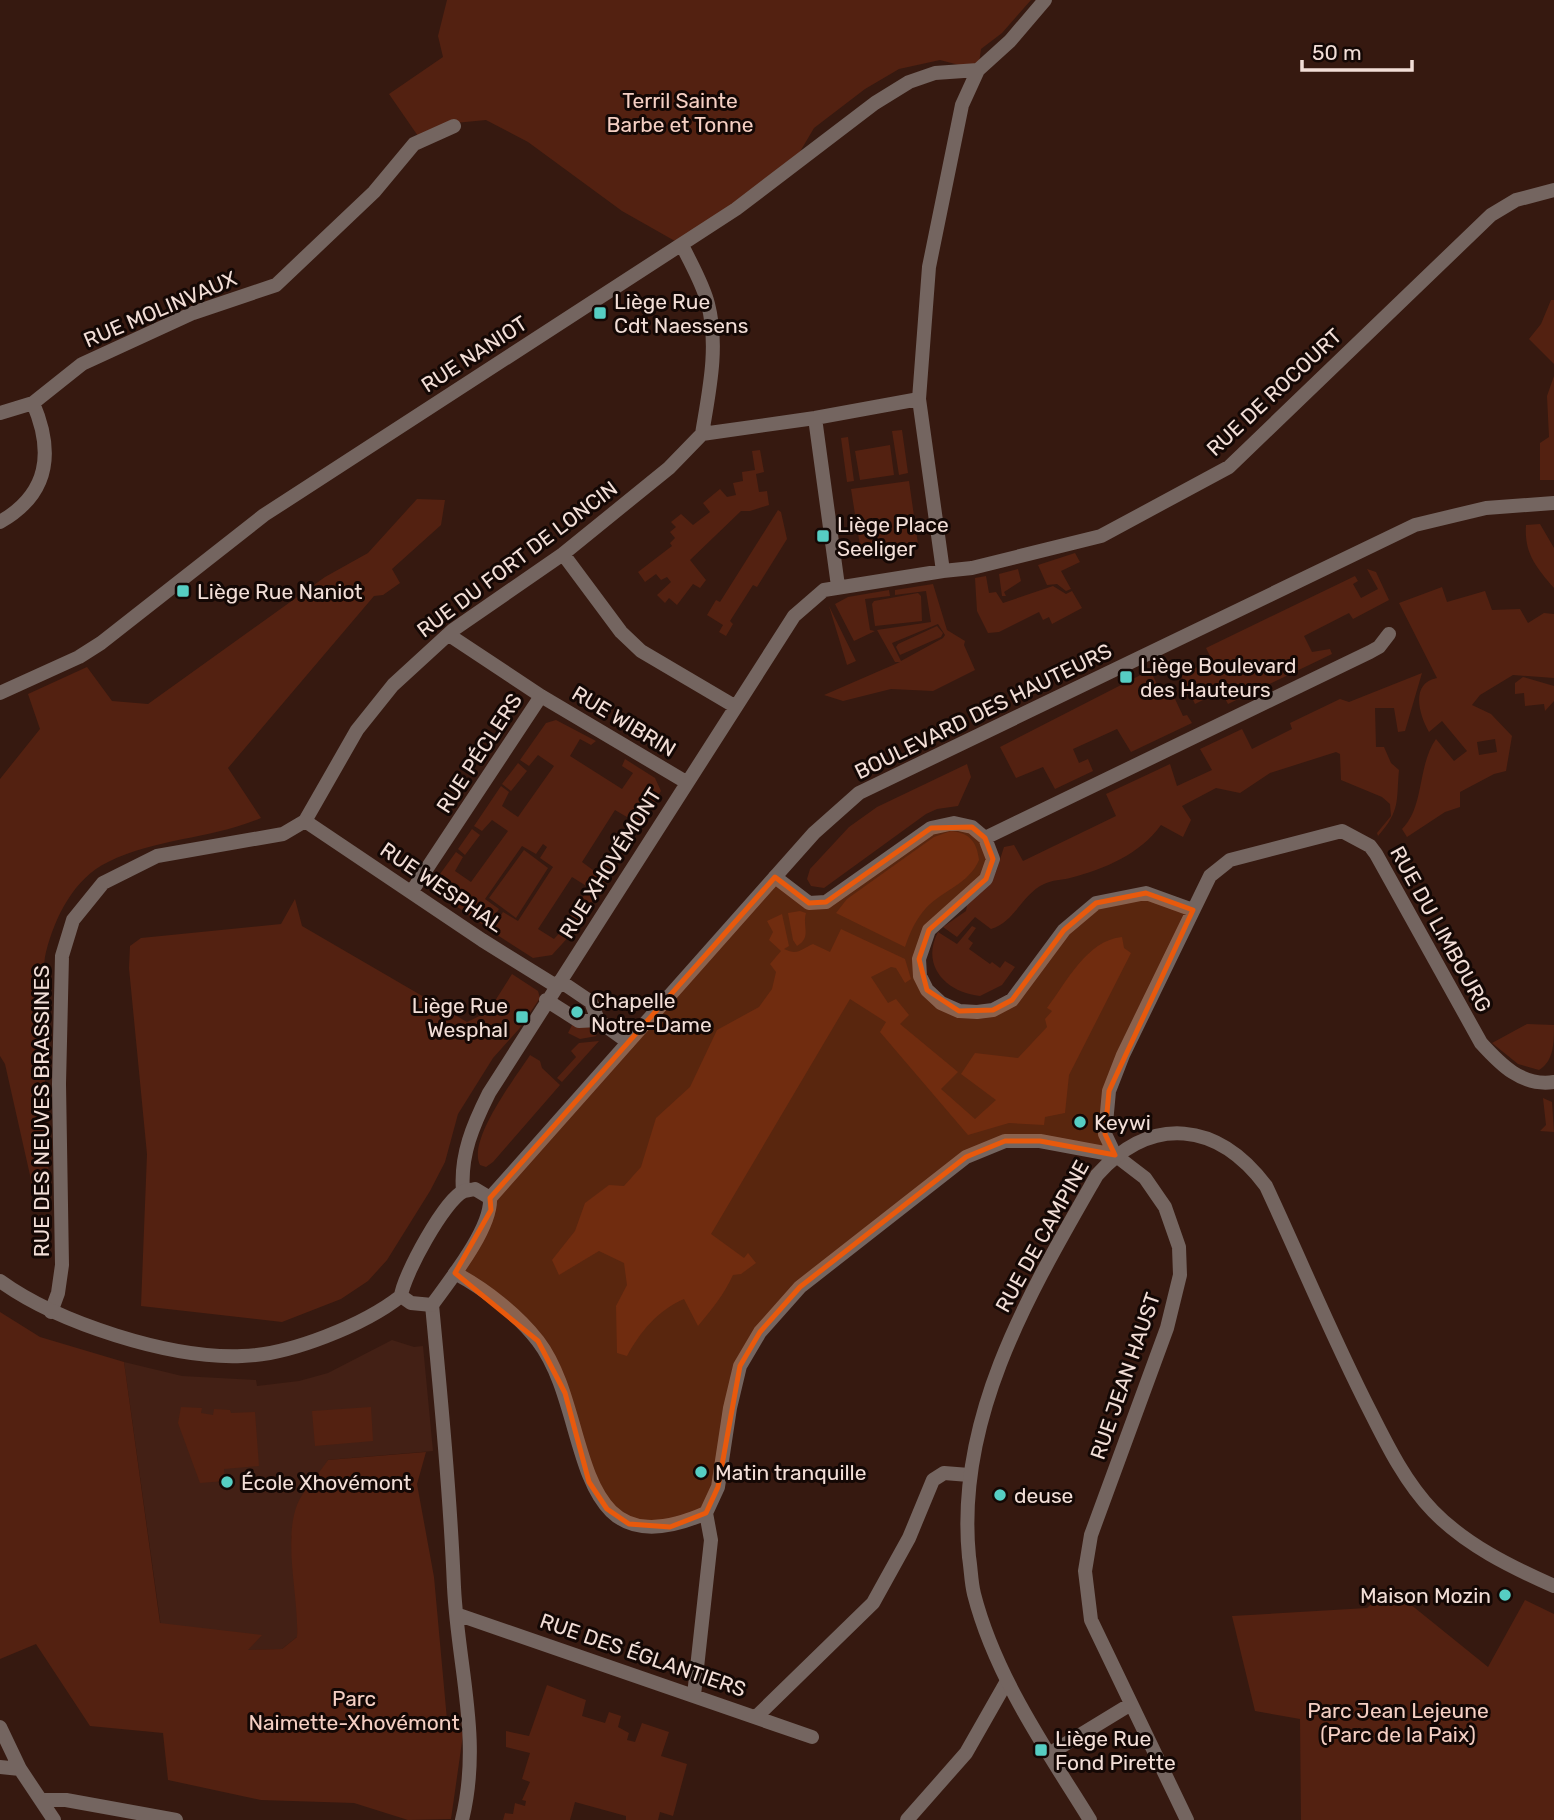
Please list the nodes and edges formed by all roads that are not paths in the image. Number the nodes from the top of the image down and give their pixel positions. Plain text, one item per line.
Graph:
1 (1045, 0) edge
2 (978, 70) junction
3 (454, 126) dead end
4 (1554, 190) edge
5 (682, 244) junction
6 (919, 399) junction
7 (33, 403) junction
8 (0, 413) edge
9 (815, 418) junction
10 (702, 434) junction
11 (1554, 503) edge
12 (0, 522) edge
13 (563, 554) junction
14 (943, 571) junction
15 (838, 586) junction
16 (1389, 634) dead end
17 (449, 635) junction
18 (0, 693) edge
19 (541, 695) junction
20 (736, 707) junction
21 (686, 782) junction
22 (305, 821) junction
23 (985, 838) junction
24 (775, 877) junction
25 (412, 891) junction
26 (1193, 910) junction
27 (558, 983) junction
28 (546, 1000) junction
29 (603, 1024) dead end
30 (628, 1042) junction
31 (1554, 1082) edge
32 (1115, 1154) junction
33 (463, 1191) junction
34 (490, 1198) junction
35 (455, 1273) junction
36 (0, 1281) edge
37 (401, 1296) junction
38 (432, 1306) junction
39 (51, 1312) junction
40 (969, 1475) junction
41 (706, 1513) junction
42 (1554, 1586) edge
43 (459, 1615) junction
44 (1007, 1681) junction
45 (694, 1695) junction
46 (1132, 1704) junction
47 (757, 1716) junction
48 (0, 1727) edge
49 (812, 1737) dead end
50 (1049, 1754) junction
51 (0, 1767) edge
52 (20, 1769) junction
53 (41, 1800) junction
54 (54, 1820) edge
55 (176, 1820) edge
56 (462, 1820) edge
57 (907, 1820) edge
58 (1090, 1820) edge
59 (1187, 1820) edge

1 - 2 street
2 - 5 street, RUE NANIOT
2 - 6 street
3 - 7 street, RUE MOLINVAUX
4 - 14 street, RUE DE ROCOURT
5 - 10 street
5 - 18 street, RUE NANIOT
6 - 9 street
6 - 14 street
7 - 8 street, RUE MOLINVAUX
7 - 12 street
9 - 10 street
9 - 15 street
10 - 13 street, RUE DU FORT DE LONCIN
11 - 24 street, BOULEVARD DES HAUTEURS
13 - 17 street, RUE DU FORT DE LONCIN
13 - 20 street
14 - 15 street, RUE DE ROCOURT
15 - 20 street, RUE XHOVÉMONT
16 - 23 street
17 - 19 street, RUE PÉCLERS
17 - 22 street, RUE DU FORT DE LONCIN
19 - 21 street, RUE WIBRIN
19 - 25 street, RUE PÉCLERS
20 - 21 street, RUE XHOVÉMONT
21 - 27 street, RUE XHOVÉMONT
22 - 25 street, RUE WESPHAL
22 - 39 street, RUE DES NEUVES BRASSINES
23 - 24 street
23 - 26 street
24 - 30 street, BOULEVARD DES HAUTEURS
25 - 27 street, RUE WESPHAL
26 - 31 street, RUE DU LIMBOURG
26 - 32 street, RUE DU LIMBOURG
27 - 28 street, RUE XHOVÉMONT
27 - 28 street, RUE WESPHAL
28 - 33 street, RUE XHOVÉMONT
29 - 30 street
30 - 34 street, BOULEVARD DES HAUTEURS
32 - 40 street, RUE DE CAMPINE
32 - 41 street
32 - 42 street, RUE DE CAMPINE
32 - 46 street, RUE JEAN HAUST
33 - 34 street
33 - 37 street
34 - 35 street
35 - 38 street
35 - 41 street
36 - 39 street
37 - 38 street
37 - 39 street
38 - 43 street
40 - 44 street, RUE DE CAMPINE
40 - 47 street
41 - 45 street
43 - 45 street, RUE DES ÉGLANTIERS
43 - 56 street
44 - 50 street, RUE DE CAMPINE
44 - 57 street
45 - 47 street, RUE DES ÉGLANTIERS
46 - 50 street
46 - 59 street, RUE JEAN HAUST
47 - 49 street, RUE DES ÉGLANTIERS
48 - 52 street
50 - 58 street, RUE DE CAMPINE
51 - 52 street
52 - 53 street
53 - 54 street
53 - 55 street

